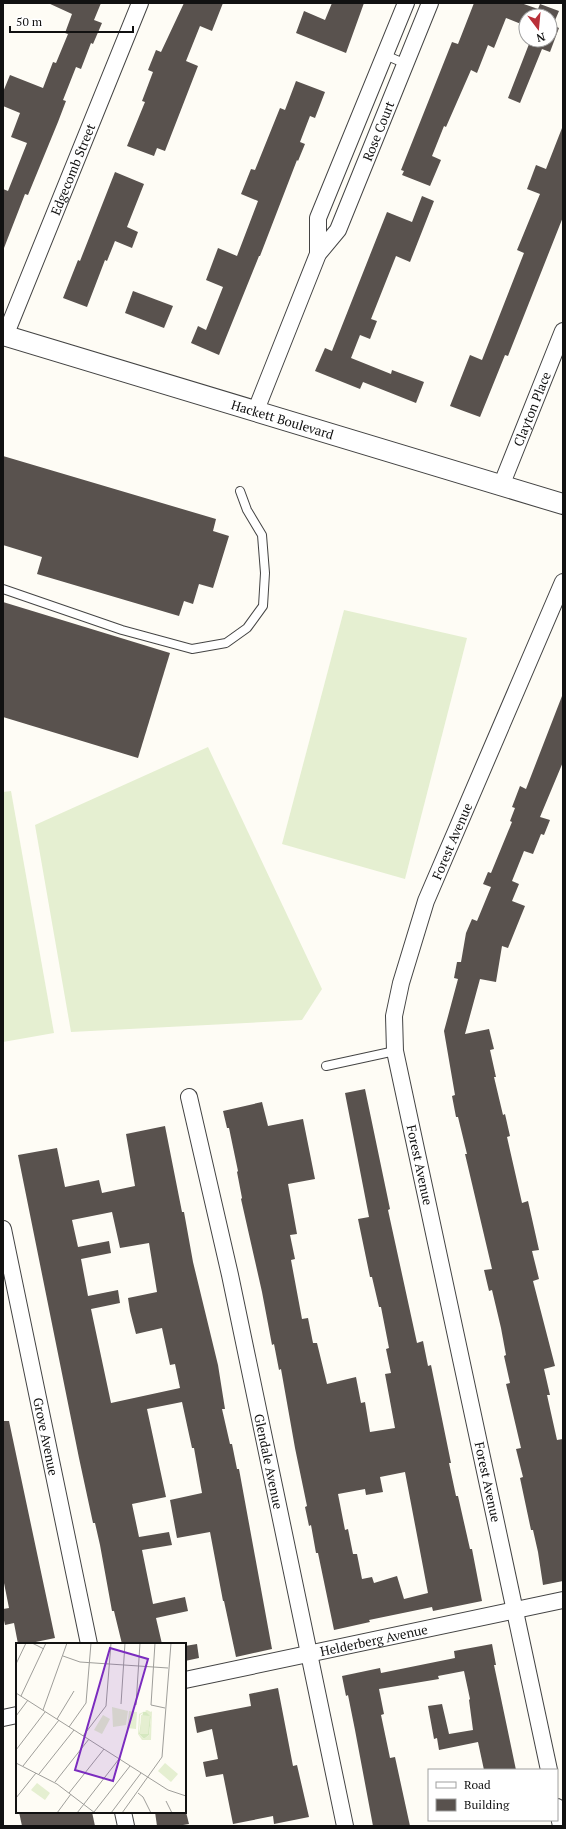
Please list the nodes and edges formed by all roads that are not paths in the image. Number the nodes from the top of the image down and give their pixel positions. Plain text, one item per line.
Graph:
1 (140, 3) edge
2 (406, 3) edge
3 (430, 3) edge
4 (385, 55) junction
5 (406, 64) junction
6 (318, 254) junction
7 (563, 331) edge
8 (4, 335) edge
9 (256, 410) junction
10 (501, 486) junction
11 (240, 491) dead end
12 (563, 504) edge
13 (563, 582) edge
14 (3, 589) edge
15 (395, 1051) junction
16 (326, 1066) dead end
17 (189, 1097) dead end
18 (3, 1229) edge
19 (563, 1600) edge
20 (516, 1610) junction
21 (89, 1643) edge
22 (308, 1654) junction
23 (186, 1680) edge
24 (16, 1715) edge
25 (3, 1718) edge
26 (549, 1769) edge
27 (558, 1812) edge
28 (123, 1813) edge
29 (126, 1826) edge
30 (344, 1826) edge
31 (561, 1826) edge

1 - 8 street, Edgecomb Street
2 - 4 street, Rose Court
3 - 5 street, Rose Court
4 - 5 lane
4 - 6 street, Rose Court
5 - 6 street, Rose Court
6 - 9 street, Rose Court
7 - 10 street, Clayton Place
8 - 9 street, Hackett Boulevard
9 - 10 street, Hackett Boulevard
10 - 12 street, Hackett Boulevard
11 - 14 lane
13 - 15 street, Forest Avenue
15 - 16 lane
15 - 20 street, Forest Avenue
17 - 22 street, Glendale Avenue
18 - 21 street, Grove Avenue
19 - 20 street, Helderberg Avenue
20 - 22 street, Helderberg Avenue
20 - 26 street, Forest Avenue
22 - 23 street, Helderberg Avenue
22 - 30 street, Glendale Avenue
24 - 25 street
27 - 31 street
28 - 29 street

